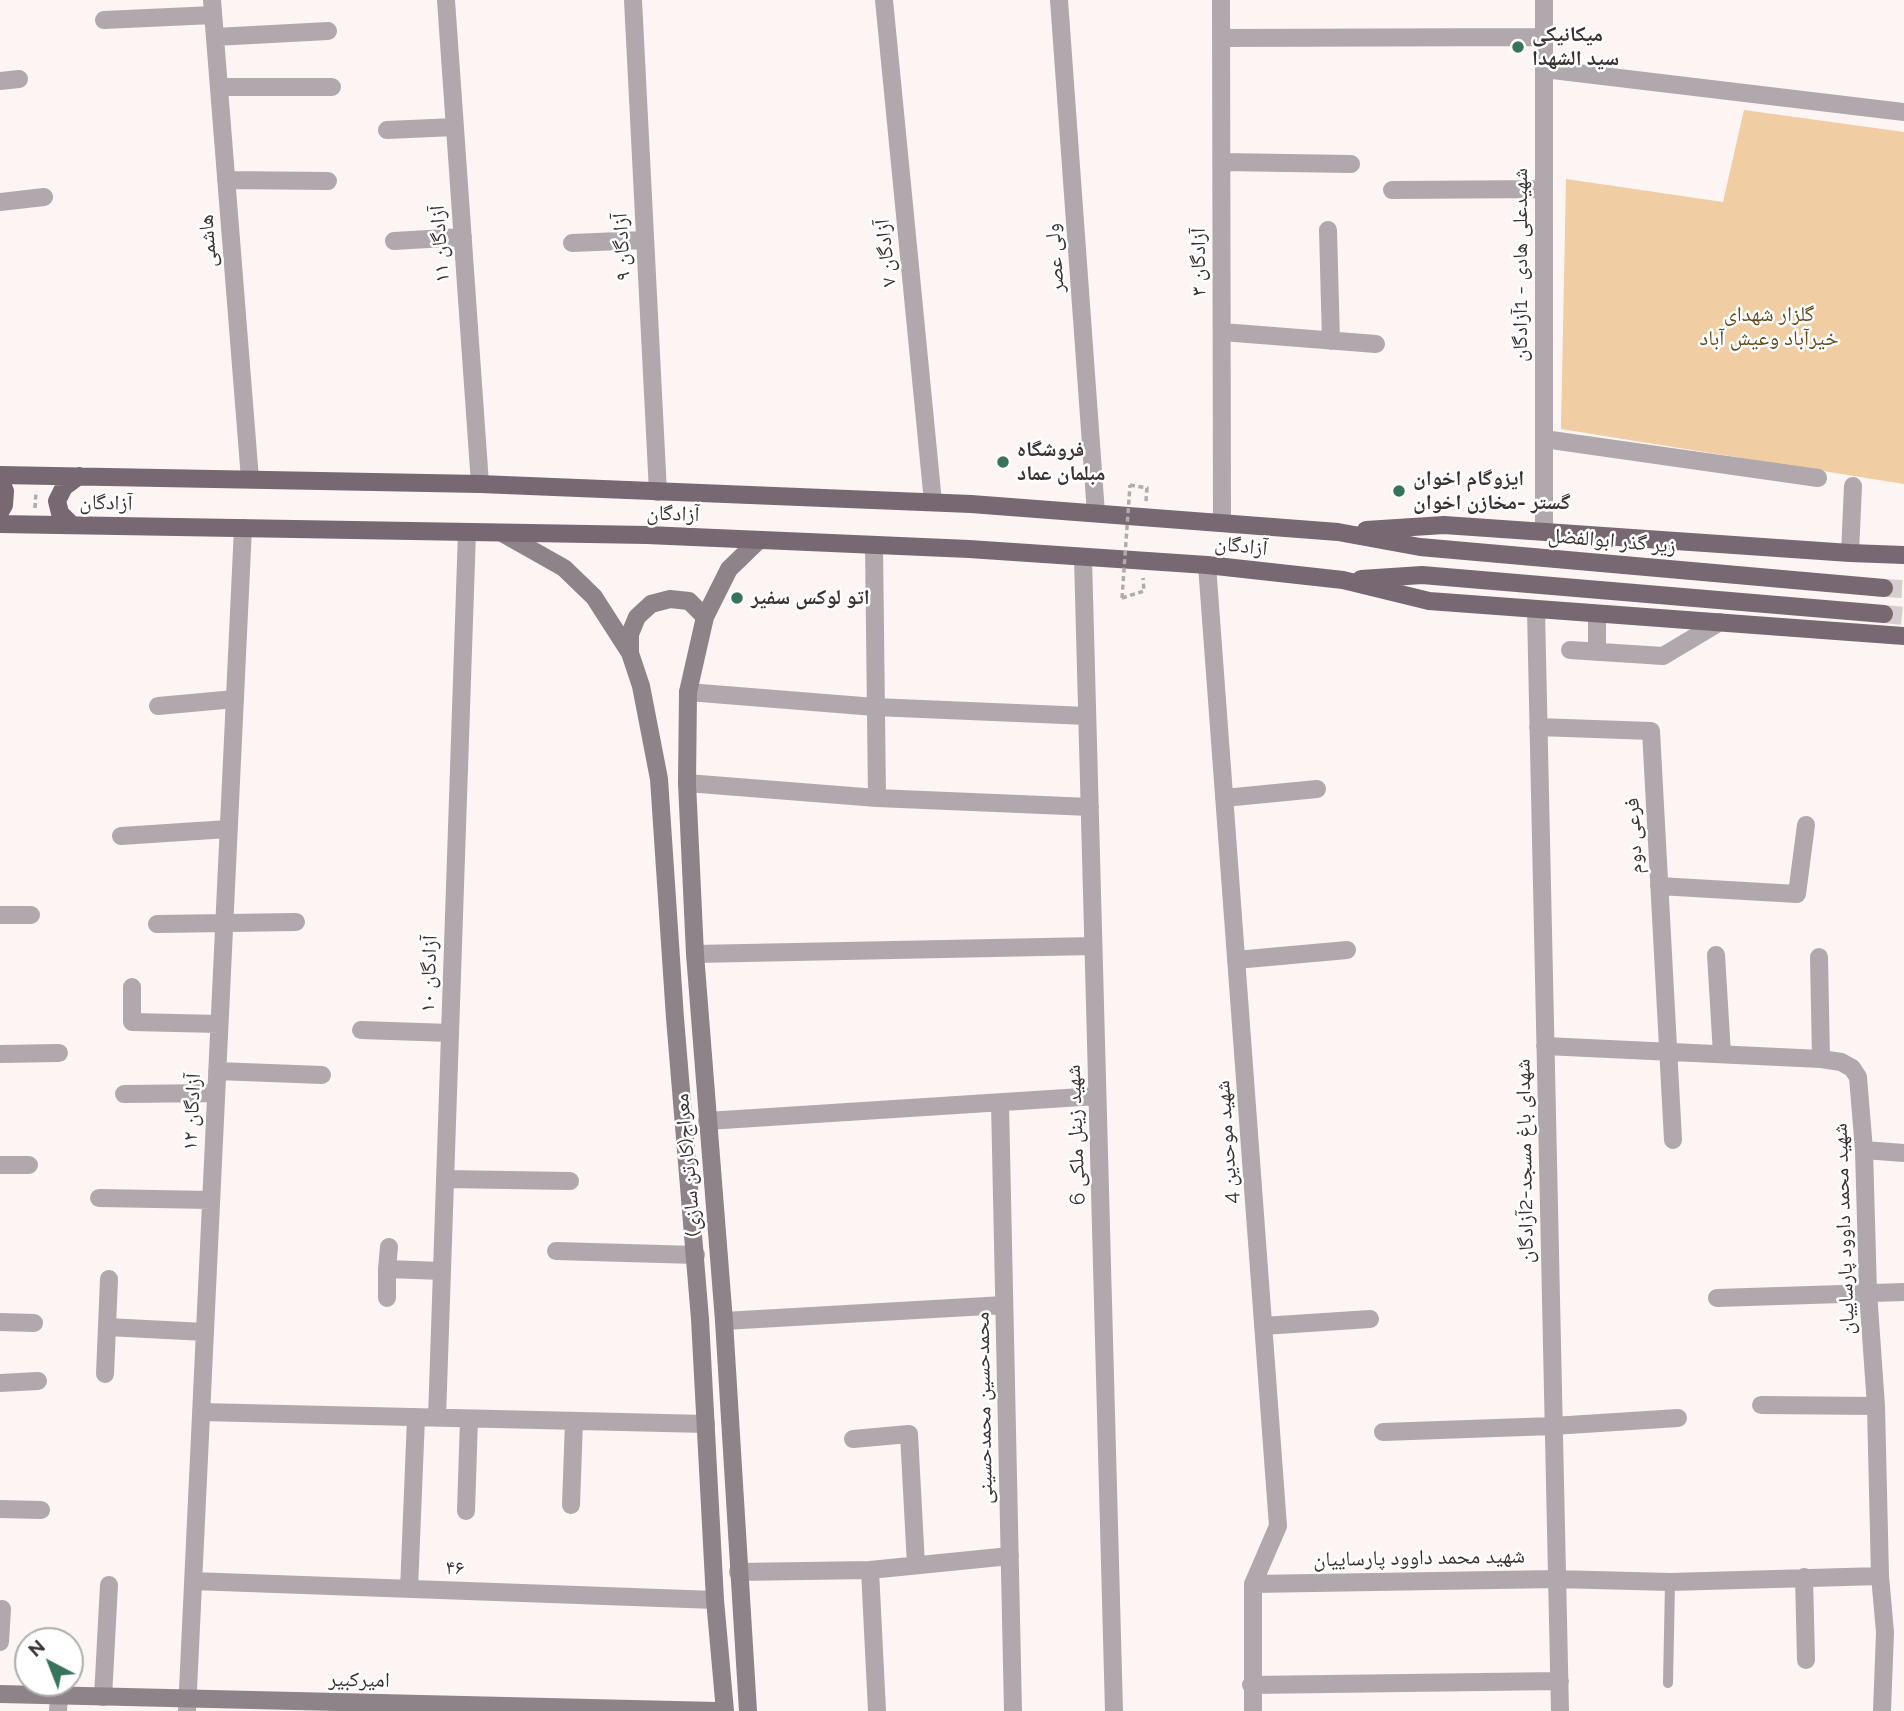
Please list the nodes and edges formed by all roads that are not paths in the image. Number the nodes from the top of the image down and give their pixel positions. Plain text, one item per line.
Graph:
1 (446, 0) edge
2 (632, 0) edge
3 (884, 0) edge
4 (1059, 0) edge
5 (1221, 0) edge
6 (1544, 0) edge
7 (213, 7) edge
8 (104, 20) dead end
9 (328, 31) dead end
10 (215, 37) junction
11 (1542, 37) junction
12 (1221, 38) junction
13 (1544, 69) junction
14 (19, 79) dead end
15 (0, 81) edge
16 (219, 87) junction
17 (332, 87) dead end
18 (1904, 113) edge
19 (455, 127) junction
20 (387, 130) dead end
21 (1222, 162) junction
22 (1351, 164) dead end
23 (226, 180) junction
24 (328, 181) dead end
25 (1544, 189) junction
26 (1392, 190) dead end
27 (44, 197) dead end
28 (0, 202) edge
29 (1328, 230) dead end
30 (463, 237) junction
31 (645, 240) junction
32 (394, 241) dead end
33 (572, 243) dead end
34 (1222, 332) junction
35 (1331, 341) junction
36 (1376, 344) dead end
37 (1544, 439) junction
38 (79, 476) junction
39 (0, 477) edge
40 (1818, 478) dead end
41 (250, 479) junction
42 (480, 484) junction
43 (1853, 486) dead end
44 (658, 492) junction
45 (933, 502) junction
46 (0, 512) edge
47 (1096, 513) junction
48 (1222, 523) junction
49 (0, 524) edge
50 (72, 525) junction
51 (243, 528) junction
52 (1544, 531) junction
53 (467, 532) junction
54 (1338, 532) junction
55 (502, 533) junction
56 (759, 540) junction
57 (874, 545) junction
58 (1850, 553) junction
59 (1904, 555) edge
60 (1083, 558) junction
61 (1207, 565) junction
62 (1343, 580) junction
63 (1884, 588) tunnel mouth
64 (1536, 610) junction
65 (1884, 614) tunnel mouth
66 (1597, 615) junction
67 (705, 617) junction
68 (1720, 622) junction
69 (1904, 636) edge
70 (1570, 650) dead end
71 (1597, 652) junction
72 (630, 653) junction
73 (688, 692) junction
74 (234, 699) junction
75 (158, 706) dead end
76 (875, 707) junction
77 (1087, 716) junction
78 (1538, 727) junction
79 (687, 783) junction
80 (1317, 789) dead end
81 (877, 798) junction
82 (1224, 798) junction
83 (1090, 807) junction
84 (1806, 825) dead end
85 (228, 829) junction
86 (121, 835) dead end
87 (1659, 886) junction
88 (0, 915) edge
89 (31, 915) dead end
90 (296, 922) dead end
91 (157, 924) dead end
92 (224, 925) junction
93 (1093, 946) junction
94 (1347, 950) dead end
95 (695, 954) junction
96 (1716, 955) dead end
97 (1819, 957) dead end
98 (1236, 960) junction
99 (132, 987) dead end
100 (219, 1024) junction
101 (361, 1030) dead end
102 (450, 1033) junction
103 (1545, 1046) junction
104 (1669, 1051) junction
105 (59, 1053) dead end
106 (0, 1054) edge
107 (1722, 1054) junction
108 (1821, 1059) junction
109 (217, 1071) junction
110 (322, 1075) dead end
111 (216, 1093) junction
112 (124, 1094) dead end
113 (1097, 1096) junction
114 (1000, 1103) junction
115 (707, 1121) junction
116 (1673, 1140) dead end
117 (1864, 1150) junction
118 (1904, 1153) edge
119 (0, 1165) edge
120 (29, 1165) dead end
121 (445, 1179) junction
122 (570, 1181) dead end
123 (99, 1198) dead end
124 (211, 1200) junction
125 (388, 1247) dead end
126 (556, 1251) dead end
127 (696, 1255) junction
128 (387, 1269) junction
129 (442, 1271) junction
130 (109, 1279) dead end
131 (1868, 1292) junction
132 (1904, 1292) edge
133 (387, 1298) dead end
134 (1717, 1298) dead end
135 (1004, 1305) junction
136 (1370, 1319) dead end
137 (724, 1321) junction
138 (0, 1322) edge
139 (34, 1323) dead end
140 (1263, 1326) junction
141 (107, 1327) junction
142 (205, 1332) junction
143 (105, 1374) dead end
144 (38, 1381) dead end
145 (0, 1383) edge
146 (1761, 1405) dead end
147 (1876, 1406) junction
148 (201, 1412) junction
149 (416, 1418) junction
150 (437, 1418) junction
151 (1678, 1418) dead end
152 (469, 1419) junction
153 (574, 1421) junction
154 (706, 1424) junction
155 (1553, 1426) junction
156 (1383, 1432) dead end
157 (853, 1439) dead end
158 (571, 1505) dead end
159 (0, 1509) edge
160 (41, 1510) dead end
161 (466, 1511) dead end
162 (1010, 1556) junction
163 (916, 1565) junction
164 (870, 1570) junction
165 (738, 1572) junction
166 (1880, 1576) junction
167 (1804, 1577) junction
168 (1556, 1578) junction
169 (193, 1581) junction
170 (1670, 1582) junction
171 (1253, 1584) junction
172 (108, 1585) dead end
173 (409, 1589) junction
174 (715, 1600) junction
175 (2, 1609) dead end
176 (1885, 1632) junction
177 (1904, 1632) edge
178 (0, 1642) edge
179 (1806, 1660) dead end
180 (1560, 1681) junction
181 (1668, 1683) dead end
182 (1251, 1685) junction
183 (0, 1694) edge
184 (103, 1697) junction
185 (59, 1703) edge
186 (187, 1705) edge
187 (446, 1708) edge
188 (523, 1709) edge
189 (641, 1710) edge
190 (717, 1711) edge
191 (727, 1711) edge
192 (748, 1711) edge
193 (877, 1711) edge
194 (1013, 1711) edge
195 (1114, 1711) edge
196 (1253, 1711) edge
197 (1560, 1711) edge
198 (1882, 1711) edge

1 - 19 street, ۱۱ آزادگان
2 - 31 street, ۹ آزادگان
3 - 45 street, ۷ آزادگان
4 - 47 street, ولی عصر
5 - 12 street, ۳ آزادگان
6 - 11 street, شهیدعلی هادی - 1آزادگان
7 - 8 street
7 - 10 street, هاشمی
9 - 10 street
10 - 16 street, هاشمی
11 - 12 street
11 - 13 street, شهیدعلی هادی - 1آزادگان
12 - 21 street, ۳ آزادگان
13 - 18 street
13 - 25 street, شهیدعلی هادی - 1آزادگان
14 - 15 street
16 - 17 street
16 - 23 street, هاشمی
19 - 20 street
19 - 30 street, ۱۱ آزادگان
21 - 22 street
21 - 34 street, ۳ آزادگان
23 - 24 street
23 - 41 street, هاشمی
25 - 26 street
25 - 37 street, شهیدعلی هادی - 1آزادگان
27 - 28 street
29 - 35 street
30 - 32 street
30 - 42 street, ۱۱ آزادگان
31 - 33 street
31 - 44 street, ۹ آزادگان
34 - 35 street
34 - 48 street, ۳ آزادگان
35 - 36 street
37 - 40 street
37 - 52 street, شهیدعلی هادی - 1آزادگان
38 - 39 main road, آزادگان
38 - 41 main road, آزادگان
38 - 50 main road
39 - 46 main road
41 - 42 main road, آزادگان
42 - 44 main road, آزادگان
43 - 58 street
44 - 45 main road, آزادگان
45 - 47 main road, آزادگان
47 - 48 main road, آزادگان
48 - 54 main road, آزادگان
49 - 50 main road, آزادگان
50 - 51 main road, آزادگان
51 - 53 main road, آزادگان
51 - 74 street, ۱۲ آزادگان
52 - 54 main road
52 - 58 main road
53 - 55 main road, آزادگان
53 - 102 street, ۱۰ آزادگان
54 - 63 main road, زیر گذر ابوالفضل
55 - 56 main road, آزادگان
55 - 72 street
56 - 57 main road, آزادگان
56 - 67 street, معراج(کارتن سازی)
57 - 60 main road, آزادگان
57 - 76 street
58 - 59 main road
60 - 61 main road, آزادگان
60 - 77 street, 6 شهید زینل ملکی
61 - 62 main road, آزادگان
61 - 82 street, 4 شهید موحدین
62 - 64 main road
62 - 65 main road
64 - 66 main road
64 - 78 street, شهدای‌ باغ مسجد-2آزادگان
66 - 68 main road
66 - 71 street
67 - 72 street
67 - 73 street, معراج(کارتن سازی)
68 - 69 main road
68 - 71 street
70 - 71 street
72 - 127 street, معراج(کارتن سازی)
73 - 76 street
73 - 79 street, معراج(کارتن سازی)
74 - 75 street
74 - 85 street, ۱۲ آزادگان
76 - 77 street
76 - 81 street
77 - 83 street, 6 شهید زینل ملکی
78 - 87 street, فرعی دوم
78 - 103 street, شهدای‌ باغ مسجد-2آزادگان
79 - 81 street
79 - 95 street, معراج(کارتن سازی)
80 - 82 street
81 - 83 street
82 - 98 street, 4 شهید موحدین
83 - 93 street, 6 شهید زینل ملکی
84 - 87 street
85 - 86 street
85 - 92 street, ۱۲ آزادگان
87 - 104 street, فرعی دوم
88 - 89 street
90 - 92 street
91 - 92 street
92 - 100 street, ۱۲ آزادگان
93 - 95 street
93 - 113 street, 6 شهید زینل ملکی
94 - 98 street
95 - 115 street, معراج(کارتن سازی)
96 - 107 street
97 - 108 street
98 - 140 street, 4 شهید موحدین
99 - 100 street
100 - 109 street, ۱۲ آزادگان
101 - 102 street
102 - 121 street, ۱۰ آزادگان
103 - 104 street, شهید محمد داوود پارساییان
103 - 155 street, شهدای‌ باغ مسجد-2آزادگان
104 - 107 street, شهید محمد داوود پارساییان
104 - 116 street, فرعی دوم
105 - 106 street
107 - 108 street, شهید محمد داوود پارساییان
108 - 117 street, شهید محمد داوود پارساییان
109 - 110 street
109 - 111 street, ۱۲ آزادگان
111 - 112 street
111 - 124 street, ۱۲ آزادگان
113 - 114 street
113 - 195 street, 6 شهید زینل ملکی
114 - 115 street
114 - 135 street, محمدحسین محمدحسینی
115 - 137 street, معراج(کارتن سازی)
117 - 118 street
117 - 131 street, شهید محمد داوود پارساییان
119 - 120 street
121 - 122 street
121 - 129 street, ۱۰ آزادگان
123 - 124 street
124 - 142 street, ۱۲ آزادگان
125 - 128 street
126 - 127 street
127 - 154 street, معراج(کارتن سازی)
128 - 129 street
128 - 133 street
129 - 150 street, ۱۰ آزادگان
130 - 141 street
131 - 132 street
131 - 134 street
131 - 147 street, شهید محمد داوود پارساییان
135 - 137 street
135 - 162 street, محمدحسین محمدحسینی
136 - 140 street
137 - 165 street, معراج(کارتن سازی)
138 - 139 street
140 - 171 street, 4 شهید موحدین
141 - 142 street
141 - 143 street
142 - 148 street, ۱۲ آزادگان
144 - 145 street
146 - 147 street
147 - 166 street, شهید محمد داوود پارساییان
148 - 149 street
148 - 169 street, ۱۲ آزادگان
149 - 150 street
149 - 173 street
150 - 152 street
151 - 155 street
152 - 153 street
152 - 161 street
153 - 154 street
153 - 158 street
154 - 174 street, معراج(کارتن سازی)
155 - 156 street
155 - 168 street, شهدای‌ باغ مسجد-2آزادگان
157 - 163 street
159 - 160 street
162 - 163 street
162 - 194 street, محمدحسین محمدحسینی
163 - 164 street
164 - 165 street
164 - 193 street
165 - 192 street, معراج(کارتن سازی)
166 - 167 street, شهید محمد داوود پارساییان
166 - 176 street, شهید محمد داوود پارساییان
167 - 170 street, شهید محمد داوود پارساییان
167 - 179 street
168 - 170 street, شهید محمد داوود پارساییان
168 - 171 street, شهید محمد داوود پارساییان
168 - 180 street, شهدای‌ باغ مسجد-2آزادگان
169 - 173 street, ۴۶
169 - 186 street, ۱۲ آزادگان
170 - 181 lane
171 - 182 street, 4 شهید موحدین
172 - 184 street
173 - 174 street, ۴۶
174 - 191 street, معراج(کارتن سازی)
175 - 178 street
176 - 177 street
176 - 198 street, شهید محمد داوود پارساییان
180 - 182 street
180 - 197 street, شهدای‌ باغ مسجد-2آزادگان
182 - 196 street, 4 شهید موحدین
183 - 185 street, امیرکبیر
184 - 185 street, امیرکبیر
184 - 186 street, امیرکبیر
186 - 187 street, امیرکبیر
187 - 188 street, امیرکبیر
188 - 189 street, امیرکبیر
189 - 190 street, امیرکبیر
191 - 192 street

